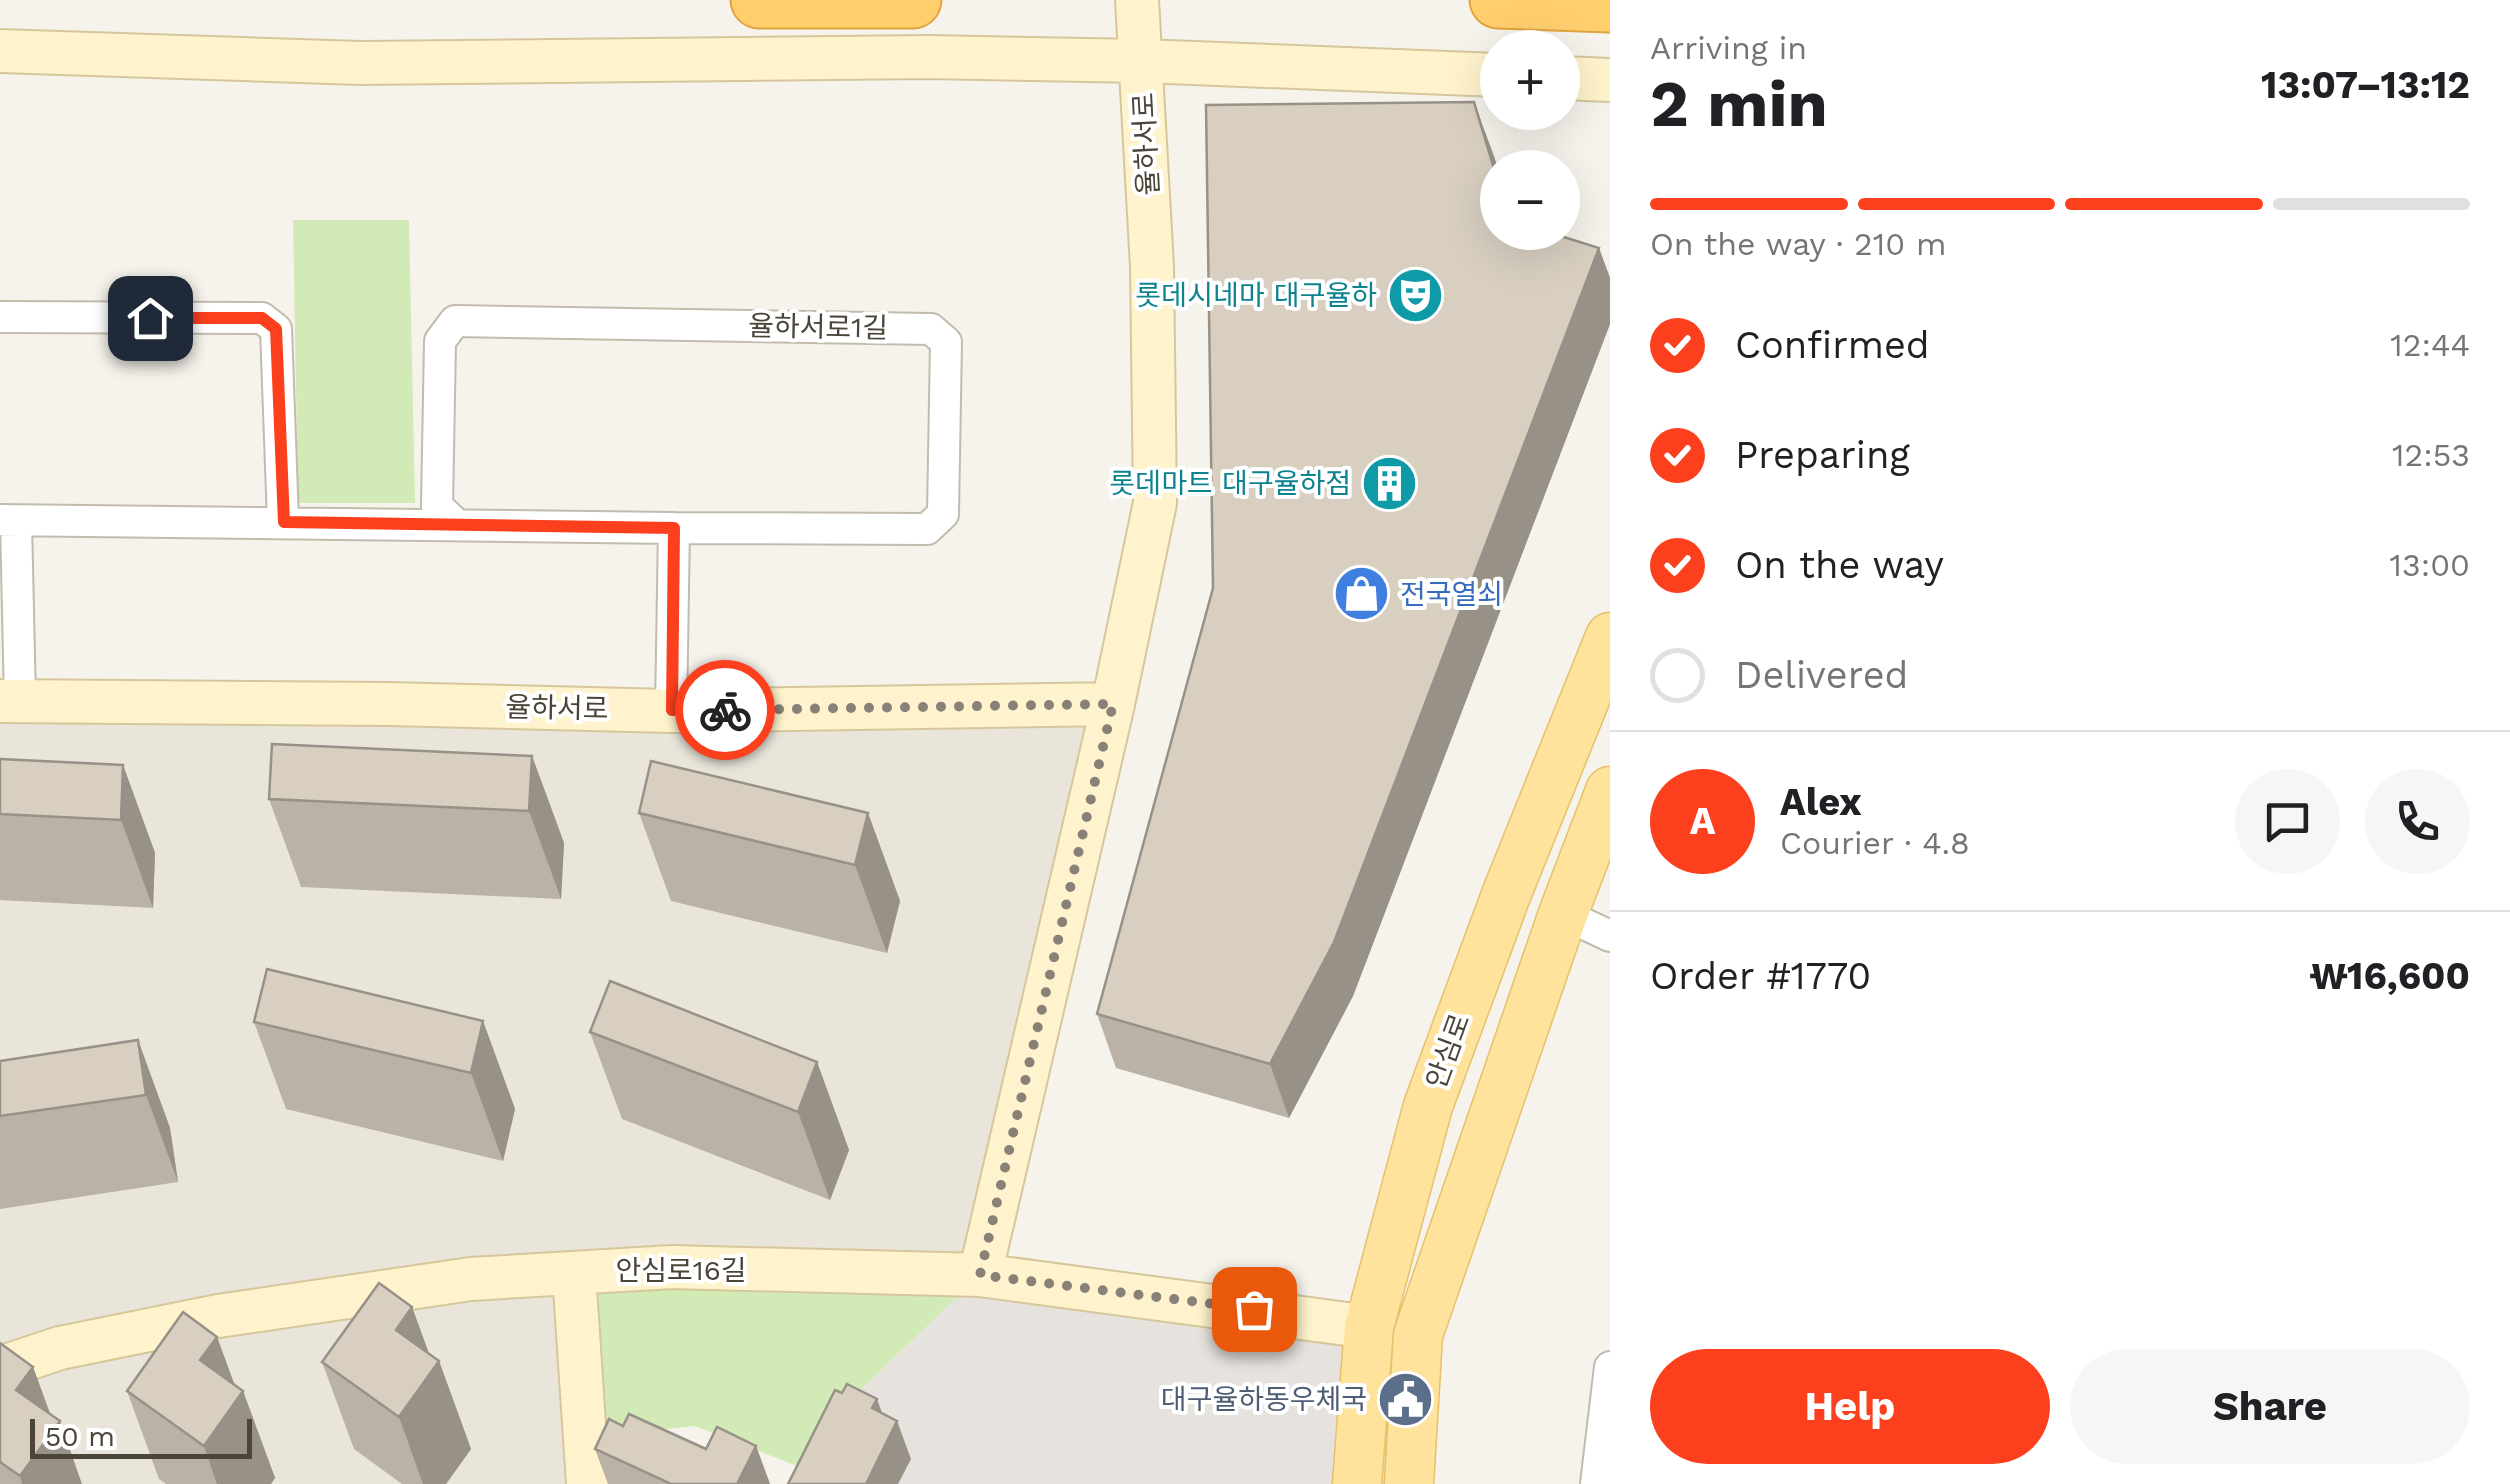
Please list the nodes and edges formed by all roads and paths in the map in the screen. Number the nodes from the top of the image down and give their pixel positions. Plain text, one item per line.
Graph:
1 (759, 0) edge
2 (913, 0) edge
3 (1137, 0) edge
4 (1498, 0) edge
5 (815, 1) edge
6 (1610, 4) edge
7 (0, 52) edge
8 (1142, 60) junction
9 (1480, 75) edge
10 (0, 318) edge
11 (8, 520) edge
12 (284, 522) junction
13 (457, 526) junction
14 (674, 528) junction
15 (1610, 636) edge
16 (10, 701) edge
17 (1113, 704) junction
18 (672, 710) junction
19 (1610, 791) edge
20 (1564, 914) junction
21 (1610, 936) edge
22 (574, 1273) junction
23 (980, 1275) junction
24 (1369, 1326) junction
25 (0, 1368) edge
26 (1609, 1383) edge
27 (588, 1484) edge
28 (1357, 1484) edge
29 (1409, 1484) edge
30 (1596, 1484) edge

1 - 5 highway
2 - 5 highway
3 - 8 main road, 율하서로
4 - 6 highway
7 - 8 main road
8 - 9 main road
8 - 17 main road, 율하서로
10 - 12 street
11 - 12 street, 율하서로1길
11 - 16 street, 율하서로1길
12 - 13 street, 율하서로1길
13 - 14 street, 율하서로1길
13 - 14 street, 율하서로1길
14 - 18 street
15 - 24 main road, 안심로
16 - 18 main road, 율하서로
17 - 18 main road, 율하서로
17 - 23 main road, 율하서로
19 - 20 main road
20 - 21 street
20 - 29 main road
22 - 23 main road, 안심로16길
22 - 25 main road, 안심로16길
22 - 27 main road
23 - 24 main road, 안심로16길
24 - 28 main road, 안심로
26 - 30 street

